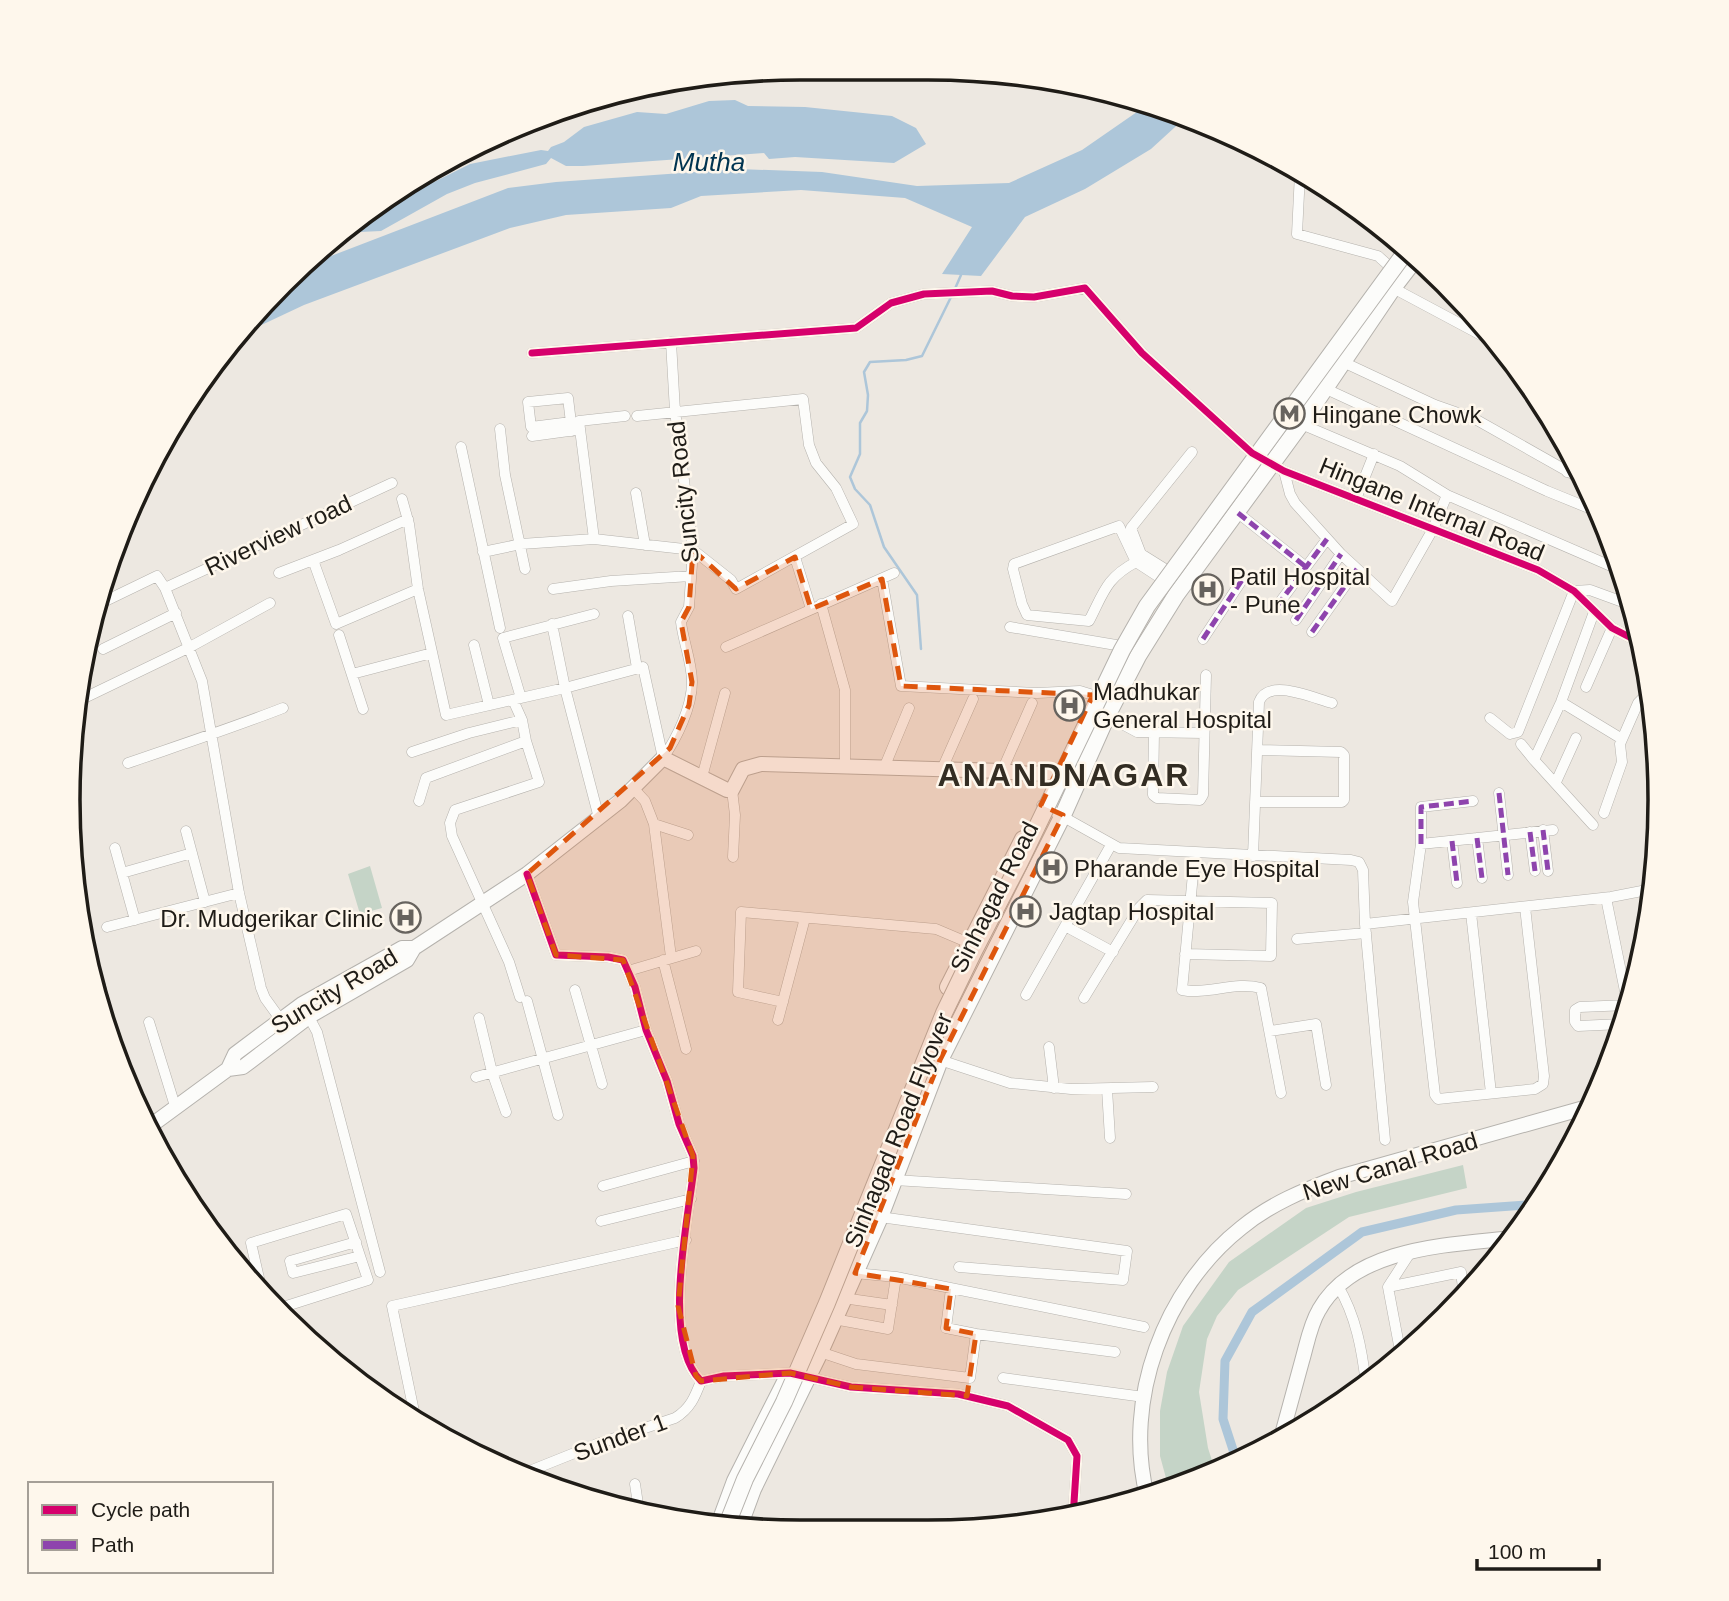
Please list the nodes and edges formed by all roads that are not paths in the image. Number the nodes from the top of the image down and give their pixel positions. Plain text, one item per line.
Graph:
1 (1299, 184) edge
2 (1396, 254) edge
3 (1407, 263) edge
4 (1407, 263) edge
5 (1408, 263) edge
6 (1388, 265) junction
7 (1394, 288) junction
8 (1475, 331) edge
9 (671, 342) junction
10 (532, 353) dead end
11 (1343, 362) junction
12 (1324, 388) junction
13 (675, 411) junction
14 (625, 416) dead end
15 (637, 416) dead end
16 (1301, 424) junction
17 (574, 427) junction
18 (500, 429) dead end
19 (461, 447) dead end
20 (1192, 452) dead end
21 (1252, 453) junction
22 (1374, 454) junction
23 (1278, 468) junction
24 (1567, 472) edge
25 (392, 483) dead end
26 (636, 493) dead end
27 (1447, 495) junction
28 (402, 499) dead end
29 (1356, 499) junction
30 (1585, 507) edge
31 (1238, 513) junction
32 (408, 519) junction
33 (1433, 529) junction
34 (594, 539) junction
35 (1327, 539) junction
36 (521, 544) junction
37 (645, 545) junction
38 (693, 550) junction
39 (483, 552) junction
40 (1341, 554) junction
41 (795, 557) junction
42 (313, 560) junction
43 (1136, 562) junction
44 (1609, 565) edge
45 (1306, 567) junction
46 (525, 569) dead end
47 (1357, 569) junction
48 (279, 573) dead end
49 (894, 573) dead end
50 (1162, 573) junction
51 (691, 576) junction
52 (882, 579) junction
53 (1242, 580) dead end
54 (165, 588) junction
55 (418, 589) junction
56 (553, 589) dead end
57 (1574, 591) junction
58 (110, 599) edge
59 (1620, 601) edge
60 (270, 603) dead end
61 (1276, 606) dead end
62 (816, 607) junction
63 (1594, 612) junction
64 (176, 613) junction
65 (594, 614) dead end
66 (628, 616) dead end
67 (1296, 620) dead end
68 (552, 624) junction
69 (1010, 627) dead end
70 (500, 628) dead end
71 (1612, 628) junction
72 (1312, 632) dead end
73 (340, 635) dead end
74 (1630, 637) edge
75 (1203, 639) dead end
76 (474, 645) dead end
77 (1116, 645) junction
78 (726, 647) dead end
79 (190, 648) junction
80 (103, 649) dead end
81 (432, 653) junction
82 (637, 668) junction
83 (352, 674) junction
84 (1206, 674) dead end
85 (1586, 687) dead end
86 (565, 688) junction
87 (725, 693) dead end
88 (1093, 695) junction
89 (89, 696) edge
90 (517, 699) junction
91 (973, 699) dead end
92 (1641, 700) edge
93 (1561, 702) junction
94 (1032, 703) dead end
95 (1332, 703) dead end
96 (489, 705) junction
97 (283, 708) dead end
98 (909, 708) dead end
99 (363, 709) dead end
100 (1107, 716) junction
101 (1490, 719) dead end
102 (523, 720) junction
103 (1154, 732) junction
104 (1204, 733) junction
105 (210, 734) junction
106 (1576, 738) dead end
107 (1622, 738) junction
108 (526, 741) junction
109 (1521, 744) dead end
110 (1257, 750) junction
111 (412, 752) dead end
112 (663, 758) junction
113 (1534, 760) junction
114 (128, 763) dead end
115 (845, 767) junction
116 (884, 768) junction
117 (942, 769) junction
118 (1002, 771) junction
119 (1058, 772) junction
120 (702, 778) junction
121 (1079, 781) junction
122 (1556, 782) junction
123 (633, 788) junction
124 (732, 790) junction
125 (1499, 793) dead end
126 (419, 801) dead end
127 (1474, 801) dead end
128 (1255, 802) junction
129 (1041, 805) junction
130 (1604, 813) dead end
131 (1063, 815) junction
132 (599, 818) junction
133 (654, 824) junction
134 (1593, 825) dead end
135 (186, 831) dead end
136 (1530, 832) junction
137 (688, 835) dead end
138 (1504, 835) junction
139 (1477, 838) junction
140 (1452, 841) junction
141 (1111, 845) junction
142 (1421, 845) junction
143 (114, 848) dead end
144 (192, 853) junction
145 (1195, 853) junction
146 (1253, 856) junction
147 (733, 858) dead end
148 (1548, 871) dead end
149 (1535, 872) dead end
150 (122, 873) junction
151 (527, 874) junction
152 (1508, 874) dead end
153 (1482, 878) dead end
154 (1457, 883) dead end
155 (1642, 891) edge
156 (239, 893) junction
157 (1606, 898) junction
158 (1189, 900) junction
159 (205, 902) junction
160 (484, 903) junction
161 (1525, 906) junction
162 (1471, 913) junction
163 (805, 918) junction
164 (1415, 919) junction
165 (135, 920) junction
166 (1065, 926) junction
167 (107, 928) dead end
168 (1366, 928) junction
169 (1297, 939) dead end
170 (969, 943) junction
171 (696, 951) dead end
172 (1113, 953) junction
173 (1185, 954) junction
174 (667, 958) junction
175 (628, 971) junction
176 (575, 990) dead end
177 (1623, 990) edge
178 (1026, 995) dead end
179 (1084, 998) dead end
180 (783, 1002) junction
181 (1618, 1006) edge
182 (306, 1010) junction
183 (479, 1018) dead end
184 (778, 1020) dead end
185 (149, 1022) dead end
186 (1613, 1022) edge
187 (285, 1026) junction
188 (646, 1030) junction
189 (1270, 1031) junction
190 (591, 1045) junction
191 (1049, 1047) dead end
192 (687, 1049) dead end
193 (543, 1059) junction
194 (940, 1060) junction
195 (492, 1072) junction
196 (476, 1077) dead end
197 (603, 1084) dead end
198 (1326, 1085) dead end
199 (1153, 1087) dead end
200 (1054, 1088) junction
201 (1107, 1089) junction
202 (1281, 1093) dead end
203 (1491, 1093) junction
204 (175, 1106) junction
205 (1578, 1110) edge
206 (506, 1112) dead end
207 (558, 1115) dead end
208 (156, 1121) edge
209 (1110, 1138) dead end
210 (1385, 1140) dead end
211 (694, 1161) junction
212 (894, 1180) junction
213 (603, 1186) dead end
214 (1126, 1195) dead end
215 (691, 1199) junction
216 (880, 1217) junction
217 (601, 1221) dead end
218 (686, 1240) junction
219 (1496, 1244) edge
220 (372, 1245) junction
221 (358, 1249) junction
222 (1410, 1253) junction
223 (959, 1266) dead end
224 (380, 1272) dead end
225 (855, 1273) junction
226 (258, 1274) edge
227 (896, 1278) junction
228 (1462, 1283) edge
229 (1338, 1286) junction
230 (1388, 1287) junction
231 (950, 1289) junction
232 (842, 1298) junction
233 (892, 1305) junction
234 (287, 1306) edge
235 (834, 1319) junction
236 (1144, 1327) dead end
237 (976, 1334) junction
238 (1399, 1345) edge
239 (820, 1352) junction
240 (1115, 1352) dead end
241 (790, 1373) junction
242 (1364, 1374) edge
243 (808, 1378) junction
244 (970, 1378) junction
245 (1003, 1378) dead end
246 (701, 1381) junction
247 (967, 1396) junction
248 (1144, 1397) junction
249 (413, 1407) edge
250 (1284, 1426) edge
251 (534, 1469) edge
252 (635, 1484) dead end
253 (1146, 1486) edge
254 (638, 1502) edge
255 (1074, 1506) edge
256 (722, 1516) edge
257 (730, 1517) edge
258 (735, 1517) edge
259 (742, 1518) edge

1 - 6 street
2 - 6 main road, Sinhagad Road
3 - 257 main road, Sinhagad Road Flyover, bridge
4 - 258 main road, Sinhagad Road Flyover, bridge
5 - 7 main road, Sinhagad Road
6 - 21 main road, Sinhagad Road
7 - 8 street
7 - 11 main road, Sinhagad Road
9 - 10 street
9 - 13 street, Suncity Road
9 - 21 street, Hingane Internal Road
11 - 12 main road, Sinhagad Road
11 - 24 street
12 - 16 main road, Sinhagad Road
12 - 30 street
13 - 15 street
13 - 38 street, Suncity Road
13 - 41 street
14 - 17 street
16 - 22 street
16 - 23 main road, Sinhagad Road
17 - 17 street
17 - 34 street
18 - 36 street
19 - 39 street
20 - 50 street
21 - 23 street, Hingane Internal Road
21 - 50 main road, Sinhagad Road
22 - 27 street
22 - 29 street
23 - 29 street, Hingane Internal Road
23 - 31 main road, Sinhagad Road
23 - 35 street
25 - 54 street, Riverview road
26 - 37 street
27 - 33 street
27 - 44 street
28 - 32 street
29 - 33 street, Hingane Internal Road
31 - 45 street
31 - 100 main road, Sinhagad Road
32 - 42 street
32 - 55 street
33 - 47 street
33 - 57 street, Hingane Internal Road
34 - 36 street
34 - 37 street
35 - 40 street
35 - 45 street
36 - 39 street
36 - 46 street
37 - 38 street
38 - 41 street
38 - 51 street, Suncity Road
39 - 70 street
40 - 47 street
40 - 67 street
41 - 62 street
42 - 48 street
42 - 55 street
43 - 43 street
43 - 50 street
45 - 61 street
47 - 72 street
49 - 52 street
50 - 77 main road, Sinhagad Road
51 - 56 street
51 - 112 street, Suncity Road
52 - 62 street
52 - 88 street
53 - 75 street
54 - 58 street
54 - 64 street
55 - 81 street
57 - 59 street
57 - 63 street, Hingane Internal Road
57 - 101 street
60 - 79 street
62 - 78 street
62 - 115 street
63 - 71 street, Hingane Internal Road
63 - 93 street
64 - 79 street
64 - 80 street
65 - 68 street
66 - 82 street
68 - 86 street
68 - 90 street
69 - 77 street
71 - 74 street, Hingane Internal Road
71 - 85 street
73 - 83 street
76 - 96 street
77 - 88 main road, Sinhagad Road
79 - 89 street
79 - 105 street
81 - 83 street
81 - 96 street
82 - 86 street
82 - 112 street
83 - 99 street
84 - 104 street
86 - 90 street
86 - 132 street
87 - 120 street
88 - 119 main road, Sinhagad Road
90 - 96 street
90 - 102 street
91 - 117 street
92 - 107 street
93 - 107 street
93 - 113 street
94 - 118 street
95 - 110 street
97 - 105 street
98 - 116 street
100 - 103 street
100 - 121 main road, Sinhagad Road
102 - 108 street
102 - 111 street
103 - 104 street
103 - 104 street
105 - 114 street
105 - 156 street
106 - 122 street
107 - 130 street
108 - 126 street
108 - 160 street
109 - 113 street
110 - 128 street
110 - 128 street
112 - 120 street
112 - 123 street, Suncity Road
113 - 122 street
115 - 116 street
115 - 124 street
116 - 117 street
117 - 118 street
118 - 119 street
119 - 121 street
119 - 129 main road, Sinhagad Road
120 - 124 street
121 - 131 main road, Sinhagad Road
122 - 134 street
123 - 132 street, Suncity Road
123 - 133 street
124 - 147 street
125 - 138 street
127 - 142 street
128 - 146 street
129 - 131 street
129 - 170 main road, Sinhagad Road
131 - 141 street
131 - 194 main road, Sinhagad Road
132 - 151 street, Suncity Road
133 - 137 street
133 - 174 street
135 - 144 street
136 - 138 street
136 - 148 street
136 - 149 street
138 - 139 street
138 - 152 street
139 - 140 street
139 - 153 street
140 - 142 street
140 - 154 street
141 - 145 street
141 - 166 street
142 - 164 street
143 - 150 street
144 - 150 street
144 - 159 street
145 - 146 street
145 - 158 street
146 - 168 street
150 - 165 street
151 - 160 street, Suncity Road
151 - 175 street
155 - 157 street
156 - 159 street
156 - 187 street
157 - 161 street
157 - 177 street
158 - 172 street
158 - 173 street
158 - 173 street
159 - 165 street
160 - 182 street, Suncity Road
160 - 193 street
161 - 162 street
161 - 203 street
162 - 164 street
162 - 203 street
163 - 170 street
163 - 180 street
163 - 180 street
164 - 168 street
164 - 203 street
165 - 167 street
166 - 172 street
166 - 178 street
168 - 169 street
168 - 210 street
170 - 241 main road, Sinhagad Road
171 - 174 street
172 - 179 street
173 - 189 street
174 - 175 street
174 - 192 street
175 - 188 street
176 - 190 street
180 - 184 street
181 - 186 street
182 - 187 street, Suncity Road
182 - 220 street
183 - 195 street
185 - 204 street
187 - 204 street, Suncity Road
188 - 190 street
188 - 211 street
189 - 198 street
189 - 202 street
190 - 193 street
190 - 197 street
191 - 200 street
193 - 195 street
193 - 207 street
194 - 200 street
194 - 212 main road, Sinhagad Road
195 - 196 street
195 - 206 street
199 - 201 street
200 - 201 street
201 - 209 street
204 - 208 street, Suncity Road
205 - 248 street, New Canal Road
211 - 213 street
211 - 215 street
212 - 214 street
212 - 216 main road, Sinhagad Road
215 - 217 street
215 - 218 street
216 - 223 street
216 - 225 main road, Sinhagad Road
218 - 246 street
218 - 249 street
219 - 222 street
220 - 221 street
220 - 224 street
221 - 221 street
221 - 226 street
221 - 234 street
222 - 229 street
222 - 230 street
225 - 227 street
225 - 232 main road, Sinhagad Road
227 - 231 street
227 - 233 street
228 - 230 street
229 - 242 street
229 - 250 street
230 - 238 street
231 - 236 street
231 - 237 street
232 - 233 street
232 - 235 main road, Sinhagad Road
233 - 235 street
235 - 239 main road, Sinhagad Road
237 - 240 street
237 - 244 street
239 - 243 main road, Sinhagad Road
239 - 244 street
241 - 243 street
241 - 246 street
241 - 256 main road, Sinhagad Road
243 - 247 street
243 - 259 main road, Sinhagad Road
244 - 247 street
245 - 248 street
246 - 251 street, Sunder 1
247 - 255 street
248 - 253 street, New Canal Road
252 - 254 street

